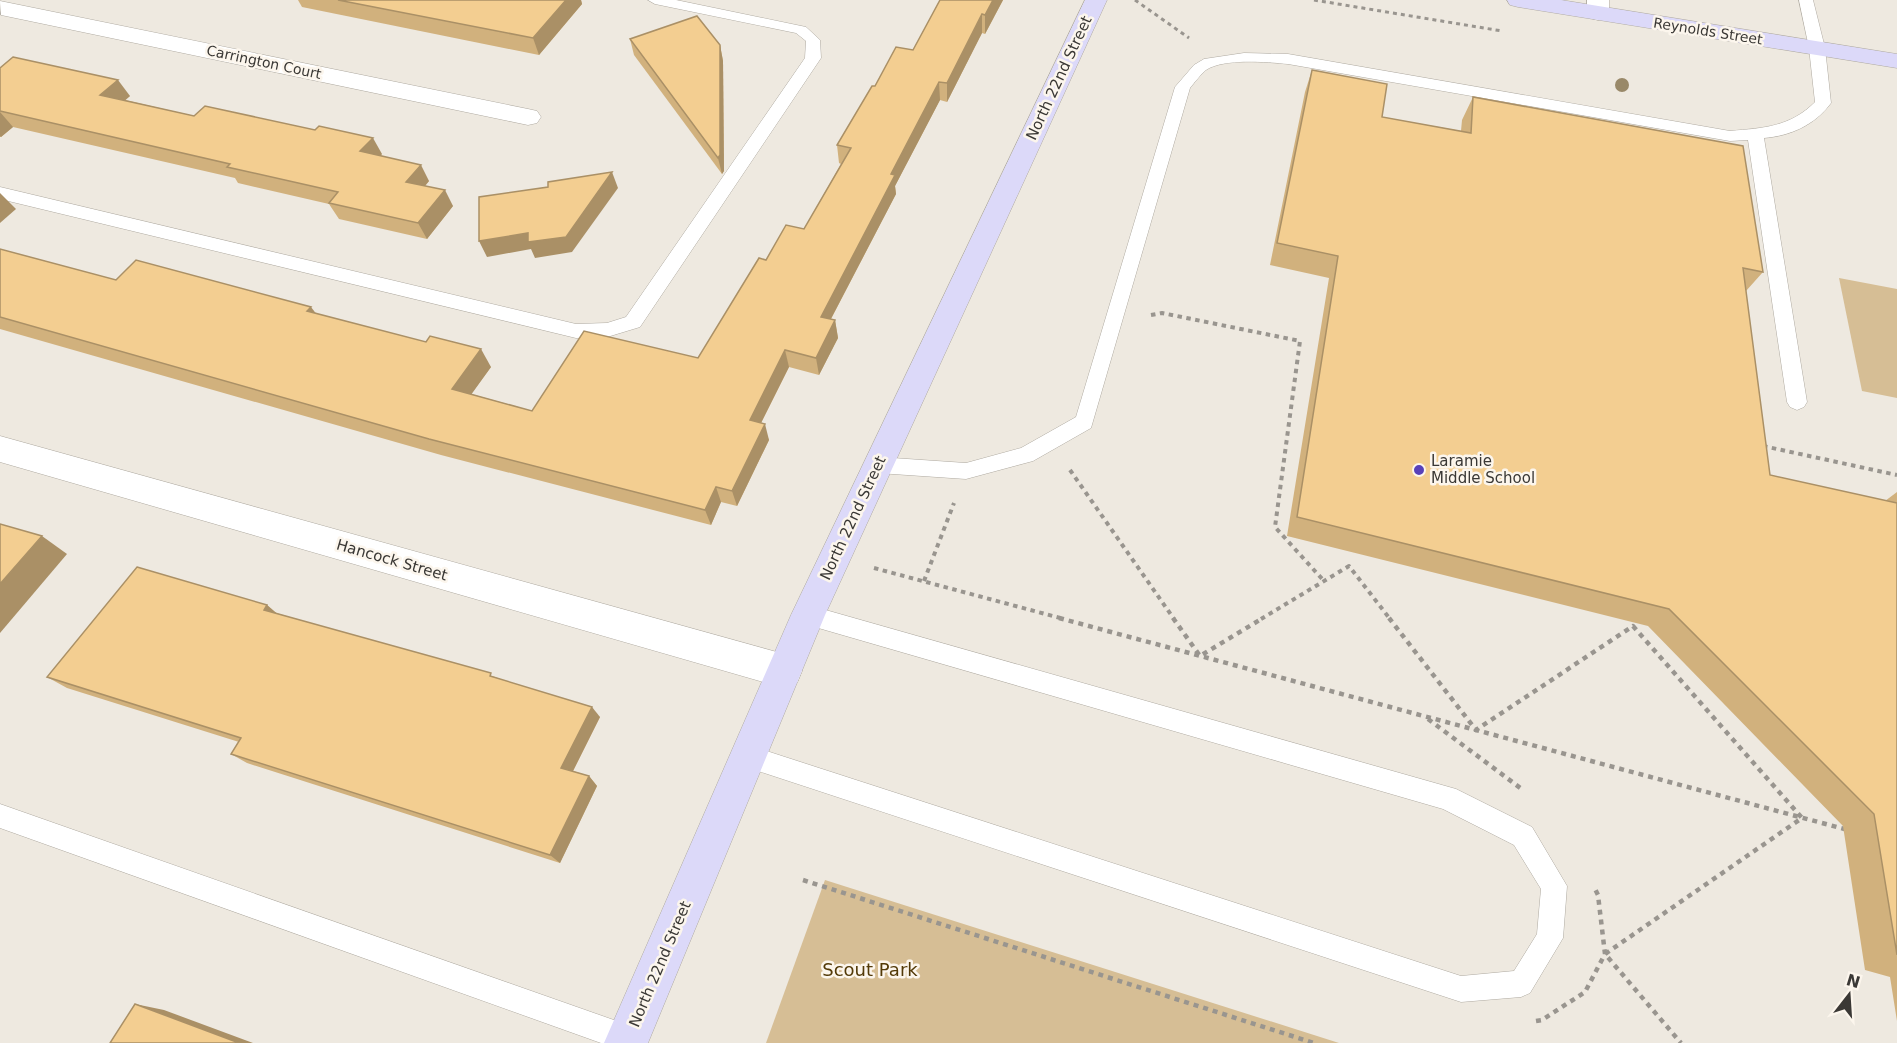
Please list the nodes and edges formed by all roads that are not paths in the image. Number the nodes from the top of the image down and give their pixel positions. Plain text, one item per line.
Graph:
1 (12, 0) edge
2 (655, 0) edge
3 (1096, 0) edge
4 (1518, 0) edge
5 (1806, 0) edge
6 (1598, 6) edge
7 (0, 8) edge
8 (1817, 48) junction
9 (1897, 61) edge
10 (528, 117) dead end
11 (1755, 134) junction
12 (0, 193) edge
13 (1797, 402) dead end
14 (0, 449) edge
15 (878, 465) junction
16 (808, 615) junction
17 (784, 671) junction
18 (748, 757) junction
19 (0, 816) edge
20 (627, 1041) edge

1 - 7 street
2 - 12 lane
3 - 15 street, North 22nd Street
4 - 6 street, Reynolds Street
5 - 8 lane
6 - 8 street, Reynolds Street
7 - 10 street, Carrington Court
8 - 9 street, Reynolds Street
8 - 11 lane
11 - 13 lane
11 - 15 lane
14 - 17 street, Hancock Street
15 - 16 street, North 22nd Street
16 - 17 street, North 22nd Street
16 - 18 lane
17 - 18 street, North 22nd Street
18 - 20 street, North 22nd Street
19 - 20 lane

